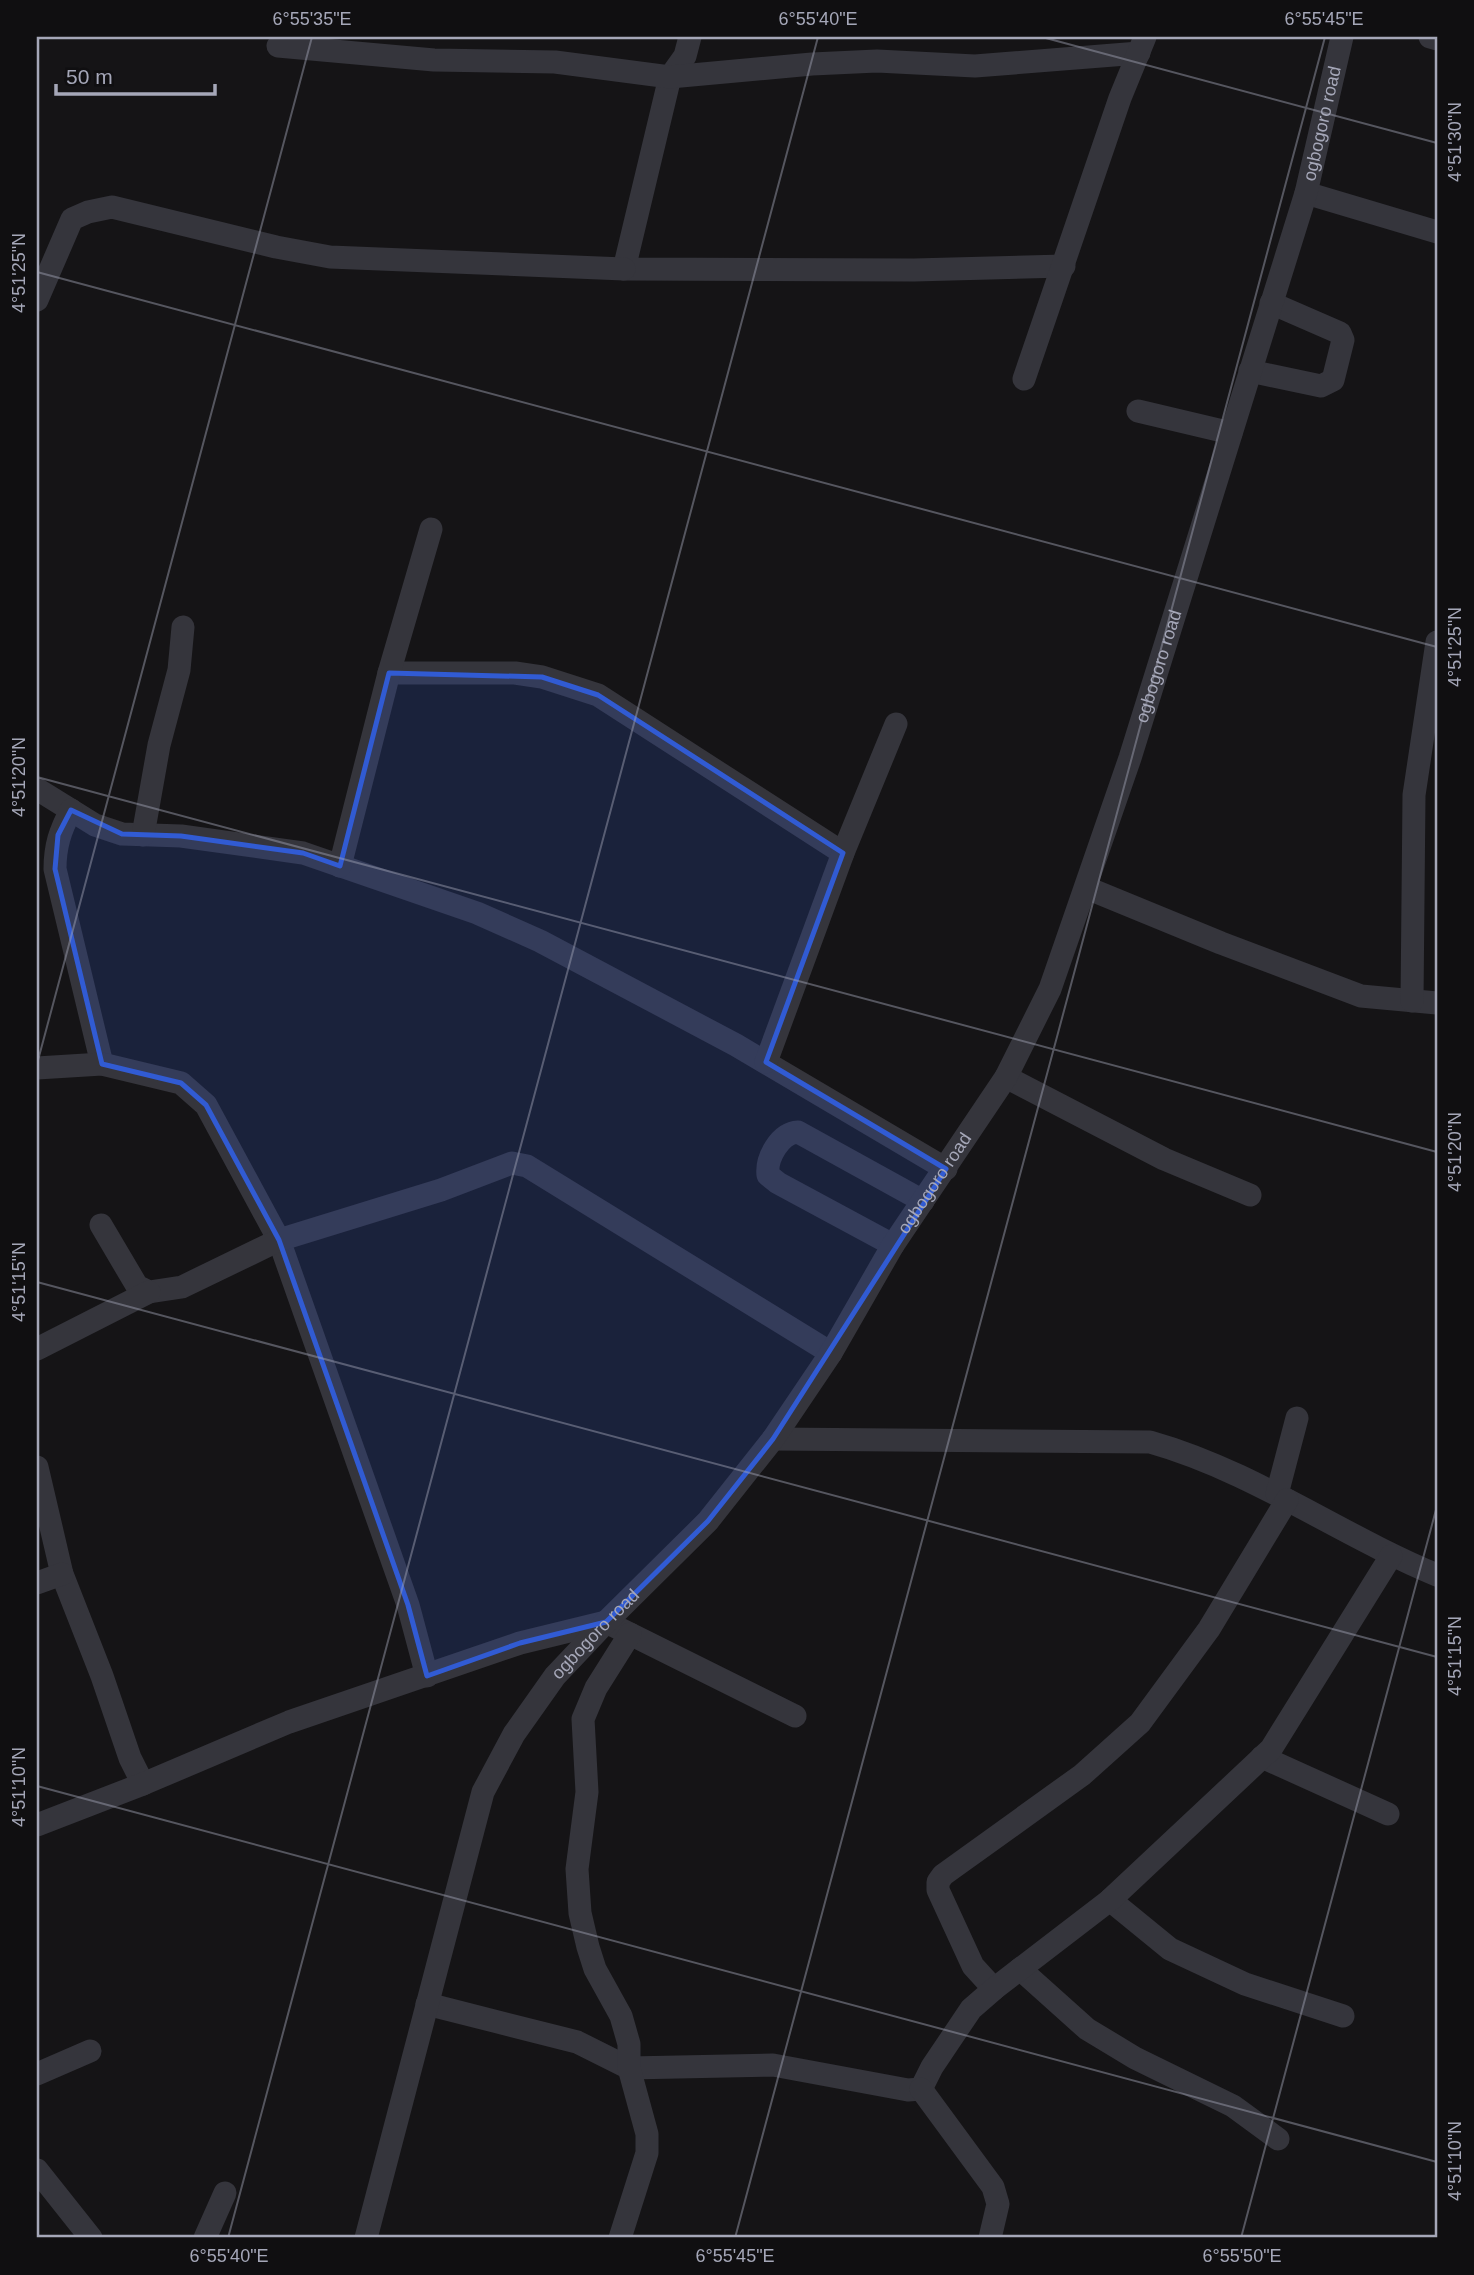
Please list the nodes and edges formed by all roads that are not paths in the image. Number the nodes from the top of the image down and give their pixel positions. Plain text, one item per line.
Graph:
1 (1342, 37) edge
2 (1430, 37) edge
3 (1437, 39) edge
4 (1142, 45) edge
5 (278, 47) dead end
6 (684, 62) edge
7 (1306, 192) junction
8 (1437, 232) edge
9 (1064, 265) junction
10 (624, 269) junction
11 (37, 300) edge
12 (1271, 303) junction
13 (1250, 371) junction
14 (1024, 379) dead end
15 (1138, 411) dead end
16 (1231, 433) junction
17 (430, 529) dead end
18 (183, 627) dead end
19 (1437, 642) edge
20 (389, 673) junction
21 (896, 724) dead end
22 (37, 789) edge
23 (71, 810) junction
24 (143, 835) junction
25 (843, 853) junction
26 (340, 866) junction
27 (1087, 888) junction
28 (1412, 1001) junction
29 (1437, 1003) edge
30 (766, 1062) junction
31 (103, 1064) junction
32 (37, 1068) edge
33 (1006, 1077) junction
34 (946, 1169) junction
35 (1250, 1195) dead end
36 (923, 1201) junction
37 (101, 1225) dead end
38 (279, 1240) junction
39 (893, 1245) junction
40 (149, 1292) junction
41 (37, 1349) edge
42 (831, 1353) junction
43 (1297, 1418) dead end
44 (773, 1439) junction
45 (37, 1467) edge
46 (1282, 1497) junction
47 (1391, 1556) junction
48 (62, 1574) junction
49 (1437, 1575) edge
50 (37, 1583) edge
51 (606, 1622) junction
52 (630, 1634) junction
53 (426, 1676) junction
54 (795, 1716) dead end
55 (1262, 1757) junction
56 (143, 1784) junction
57 (1388, 1814) dead end
58 (37, 1825) edge
59 (1110, 1900) junction
60 (1020, 1969) junction
61 (994, 1989) junction
62 (428, 2004) junction
63 (1343, 2016) dead end
64 (90, 2051) dead end
65 (629, 2068) junction
66 (37, 2074) edge
67 (921, 2089) junction
68 (1278, 2139) dead end
69 (37, 2170) edge
70 (225, 2193) dead end
71 (92, 2238) edge
72 (205, 2238) edge
73 (366, 2238) edge
74 (620, 2238) edge
75 (990, 2238) edge

1 - 7 street, ogbogoro road
2 - 3 street
4 - 6 street
4 - 9 street
5 - 6 street
6 - 10 street
7 - 8 street
7 - 12 street, ogbogoro road
9 - 10 street
9 - 14 street
10 - 11 street
12 - 13 street, ogbogoro road
12 - 13 street
13 - 16 street, ogbogoro road
15 - 16 street
16 - 27 street, ogbogoro road
17 - 20 street
18 - 24 street
19 - 28 street
20 - 25 street
20 - 26 street
21 - 25 street
22 - 23 street
23 - 24 street
23 - 31 street
24 - 26 street
25 - 30 street
26 - 30 street
27 - 28 street
27 - 33 street, ogbogoro road
28 - 29 street
30 - 34 street
31 - 32 street
31 - 38 street
33 - 34 street, ogbogoro road
33 - 35 street
34 - 36 street, ogbogoro road
36 - 39 street, ogbogoro road
36 - 39 street
37 - 40 street
38 - 40 street
38 - 42 street
38 - 53 street
39 - 42 street, ogbogoro road
40 - 41 street
42 - 44 street, ogbogoro road
43 - 46 street
44 - 46 street
44 - 51 street, ogbogoro road
45 - 48 street
46 - 47 street
46 - 61 street
47 - 49 street
47 - 55 street
48 - 50 street
48 - 56 street
51 - 52 street
51 - 53 street
51 - 62 street, ogbogoro road
52 - 54 street
52 - 65 street
53 - 56 street
55 - 57 street
55 - 59 street
56 - 58 street
59 - 60 street
59 - 63 street
60 - 61 street
60 - 68 street
61 - 67 street
62 - 65 street
62 - 73 street, ogbogoro road
64 - 66 street
65 - 67 street
65 - 74 street
67 - 75 street
69 - 71 street
70 - 72 street

